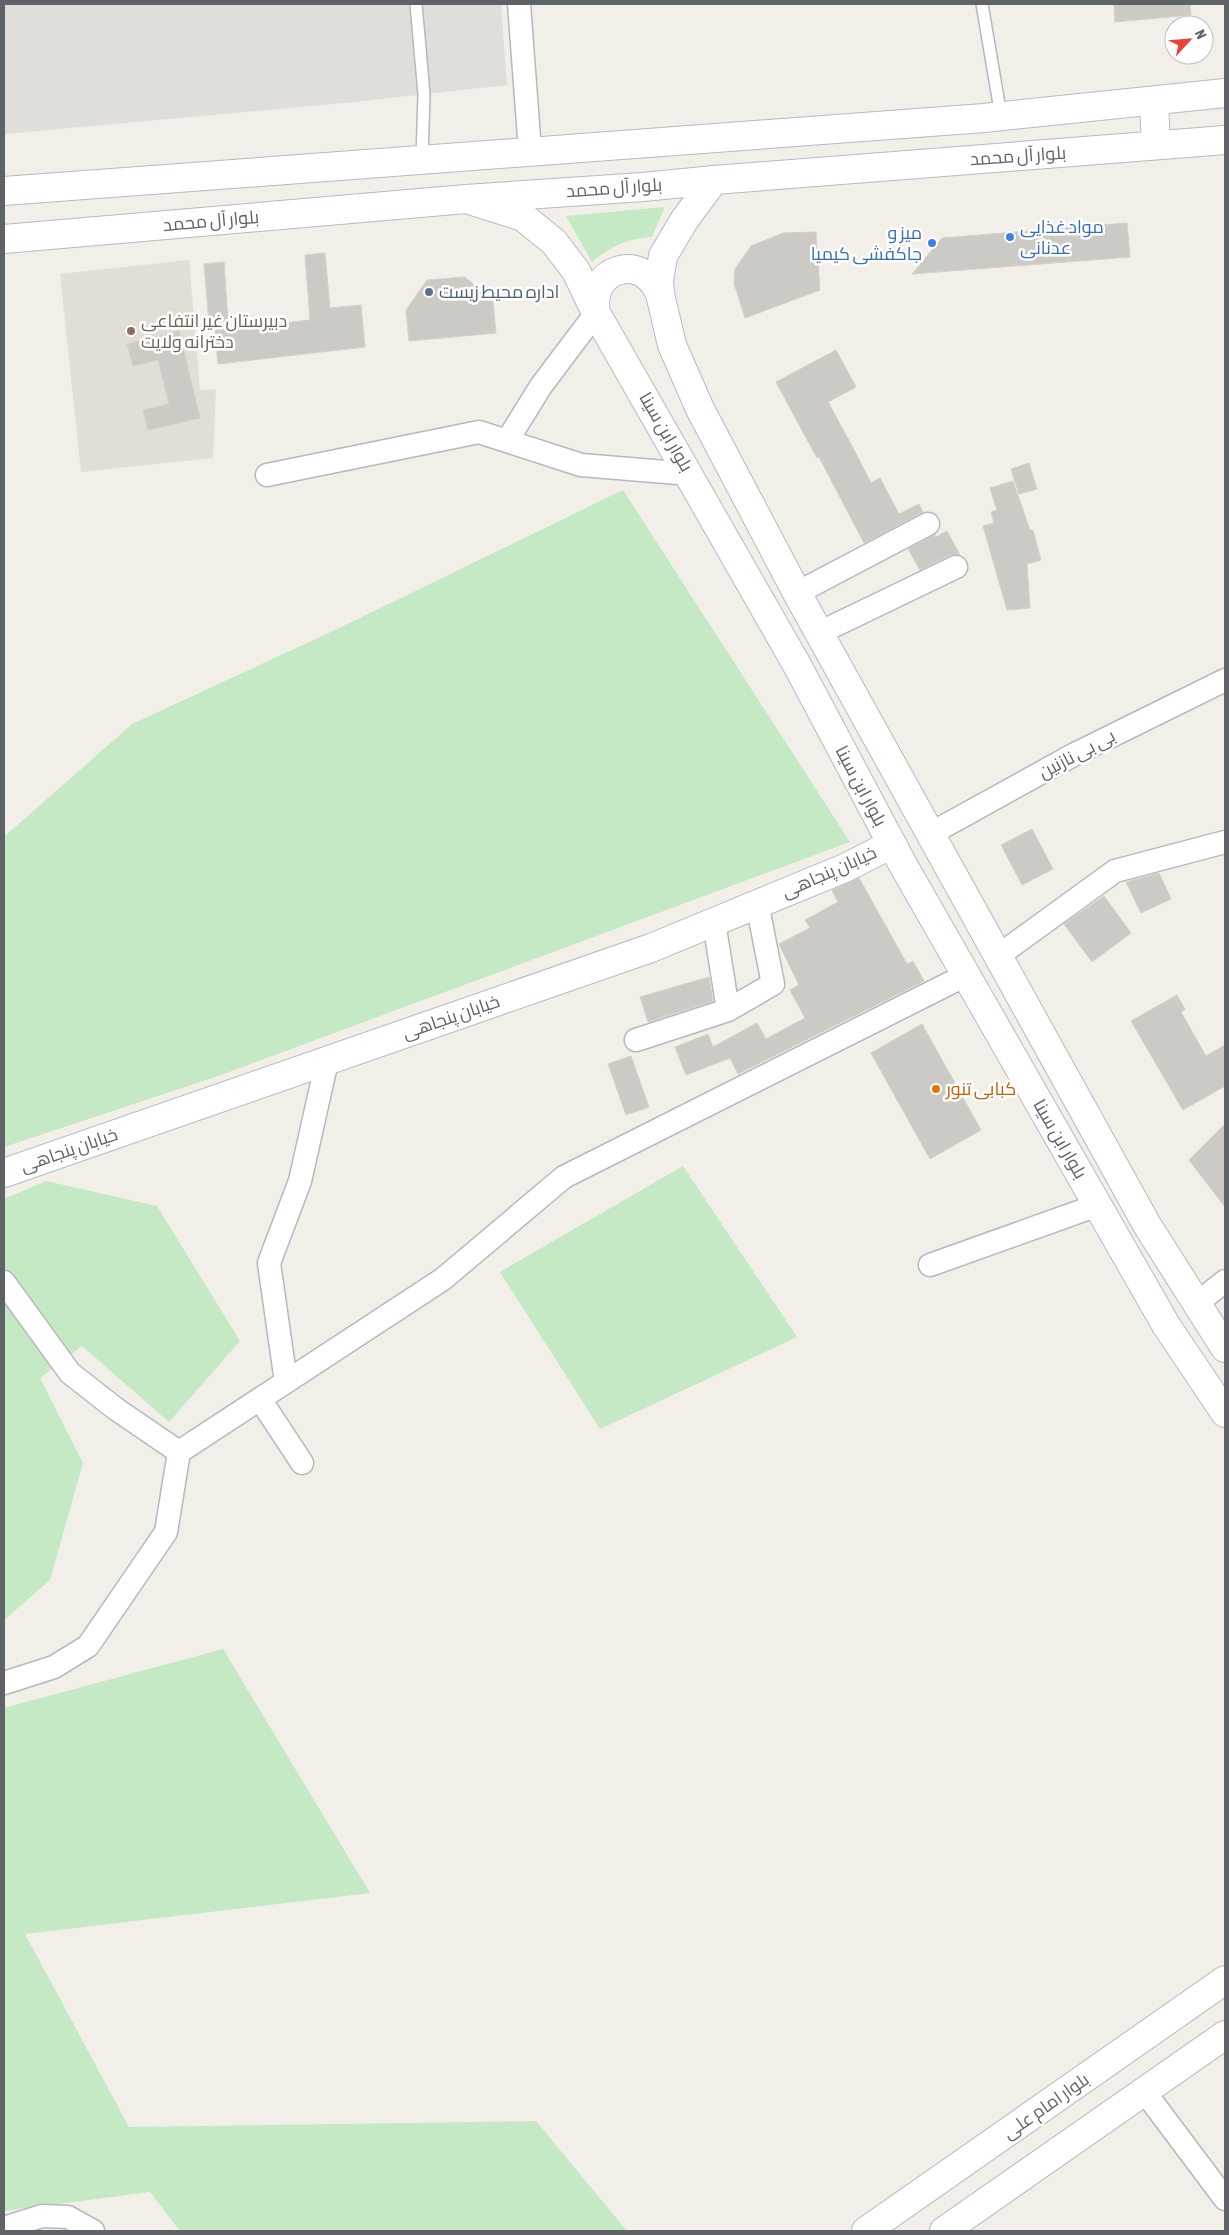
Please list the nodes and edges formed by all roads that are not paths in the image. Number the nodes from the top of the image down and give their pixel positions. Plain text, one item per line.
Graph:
1 (416, 4) edge
2 (519, 4) edge
3 (982, 4) edge
4 (1225, 93) edge
5 (1154, 101) junction
6 (1001, 116) junction
7 (1225, 140) edge
8 (1156, 146) junction
9 (530, 152) junction
10 (422, 160) junction
11 (714, 180) junction
12 (4, 191) edge
13 (466, 199) junction
14 (4, 239) edge
15 (660, 294) junction
16 (596, 313) junction
17 (507, 441) junction
18 (690, 474) junction
19 (267, 475) dead end
20 (928, 524) dead end
21 (956, 567) dead end
22 (797, 593) junction
23 (819, 633) junction
24 (1225, 680) edge
25 (930, 834) junction
26 (1225, 842) edge
27 (892, 844) junction
28 (757, 903) junction
29 (714, 922) junction
30 (998, 956) junction
31 (966, 975) junction
32 (728, 1010) junction
33 (636, 1040) dead end
34 (327, 1061) junction
35 (4, 1173) edge
36 (1098, 1204) junction
37 (930, 1265) dead end
38 (4, 1282) edge
39 (1225, 1282) edge
40 (1196, 1304) junction
41 (1225, 1348) edge
42 (286, 1382) junction
43 (260, 1398) junction
44 (1225, 1413) edge
45 (179, 1452) junction
46 (302, 1463) dead end
47 (4, 1683) edge
48 (1225, 1980) edge
49 (1225, 2036) edge
50 (1144, 2091) junction
51 (1225, 2199) edge
52 (4, 2228) edge
53 (93, 2231) edge
54 (866, 2231) edge
55 (944, 2231) edge

1 - 10 lane
2 - 9 street
3 - 6 lane
4 - 5 main road
5 - 6 main road
5 - 8 main road
6 - 9 main road
7 - 8 main road, بلوار آل محمد
8 - 11 main road, بلوار آل محمد
9 - 10 main road
10 - 12 main road
11 - 13 main road, بلوار آل محمد
11 - 15 main road, بلوار ابن سینا
13 - 14 main road, بلوار آل محمد
13 - 16 main road, بلوار ابن سینا
15 - 16 main road
15 - 22 main road, بلوار ابن سینا
16 - 17 street
16 - 18 main road, بلوار ابن سینا
17 - 18 street
17 - 19 street
18 - 27 main road, بلوار ابن سینا
20 - 22 street
21 - 23 street
22 - 23 main road, بلوار ابن سینا
23 - 25 main road, بلوار ابن سینا
24 - 25 street, بی بی نازنین
25 - 30 main road, بلوار ابن سینا
26 - 30 street
27 - 28 main road, خیابان پنجاهی
27 - 31 main road, بلوار ابن سینا
28 - 29 main road, خیابان پنجاهی
28 - 32 street
29 - 32 street
29 - 34 main road, خیابان پنجاهی
30 - 40 main road, بلوار ابن سینا
31 - 36 main road, بلوار ابن سینا
31 - 42 street
32 - 33 street
34 - 35 main road, خیابان پنجاهی
34 - 42 street
36 - 37 street
36 - 44 main road, بلوار ابن سینا
38 - 45 street
39 - 40 street
40 - 41 main road, بلوار ابن سینا
42 - 43 street
43 - 45 street
43 - 46 street
45 - 47 street
48 - 54 main road, بلوار امام علی
49 - 50 main road
50 - 51 street
50 - 55 main road
52 - 53 street

